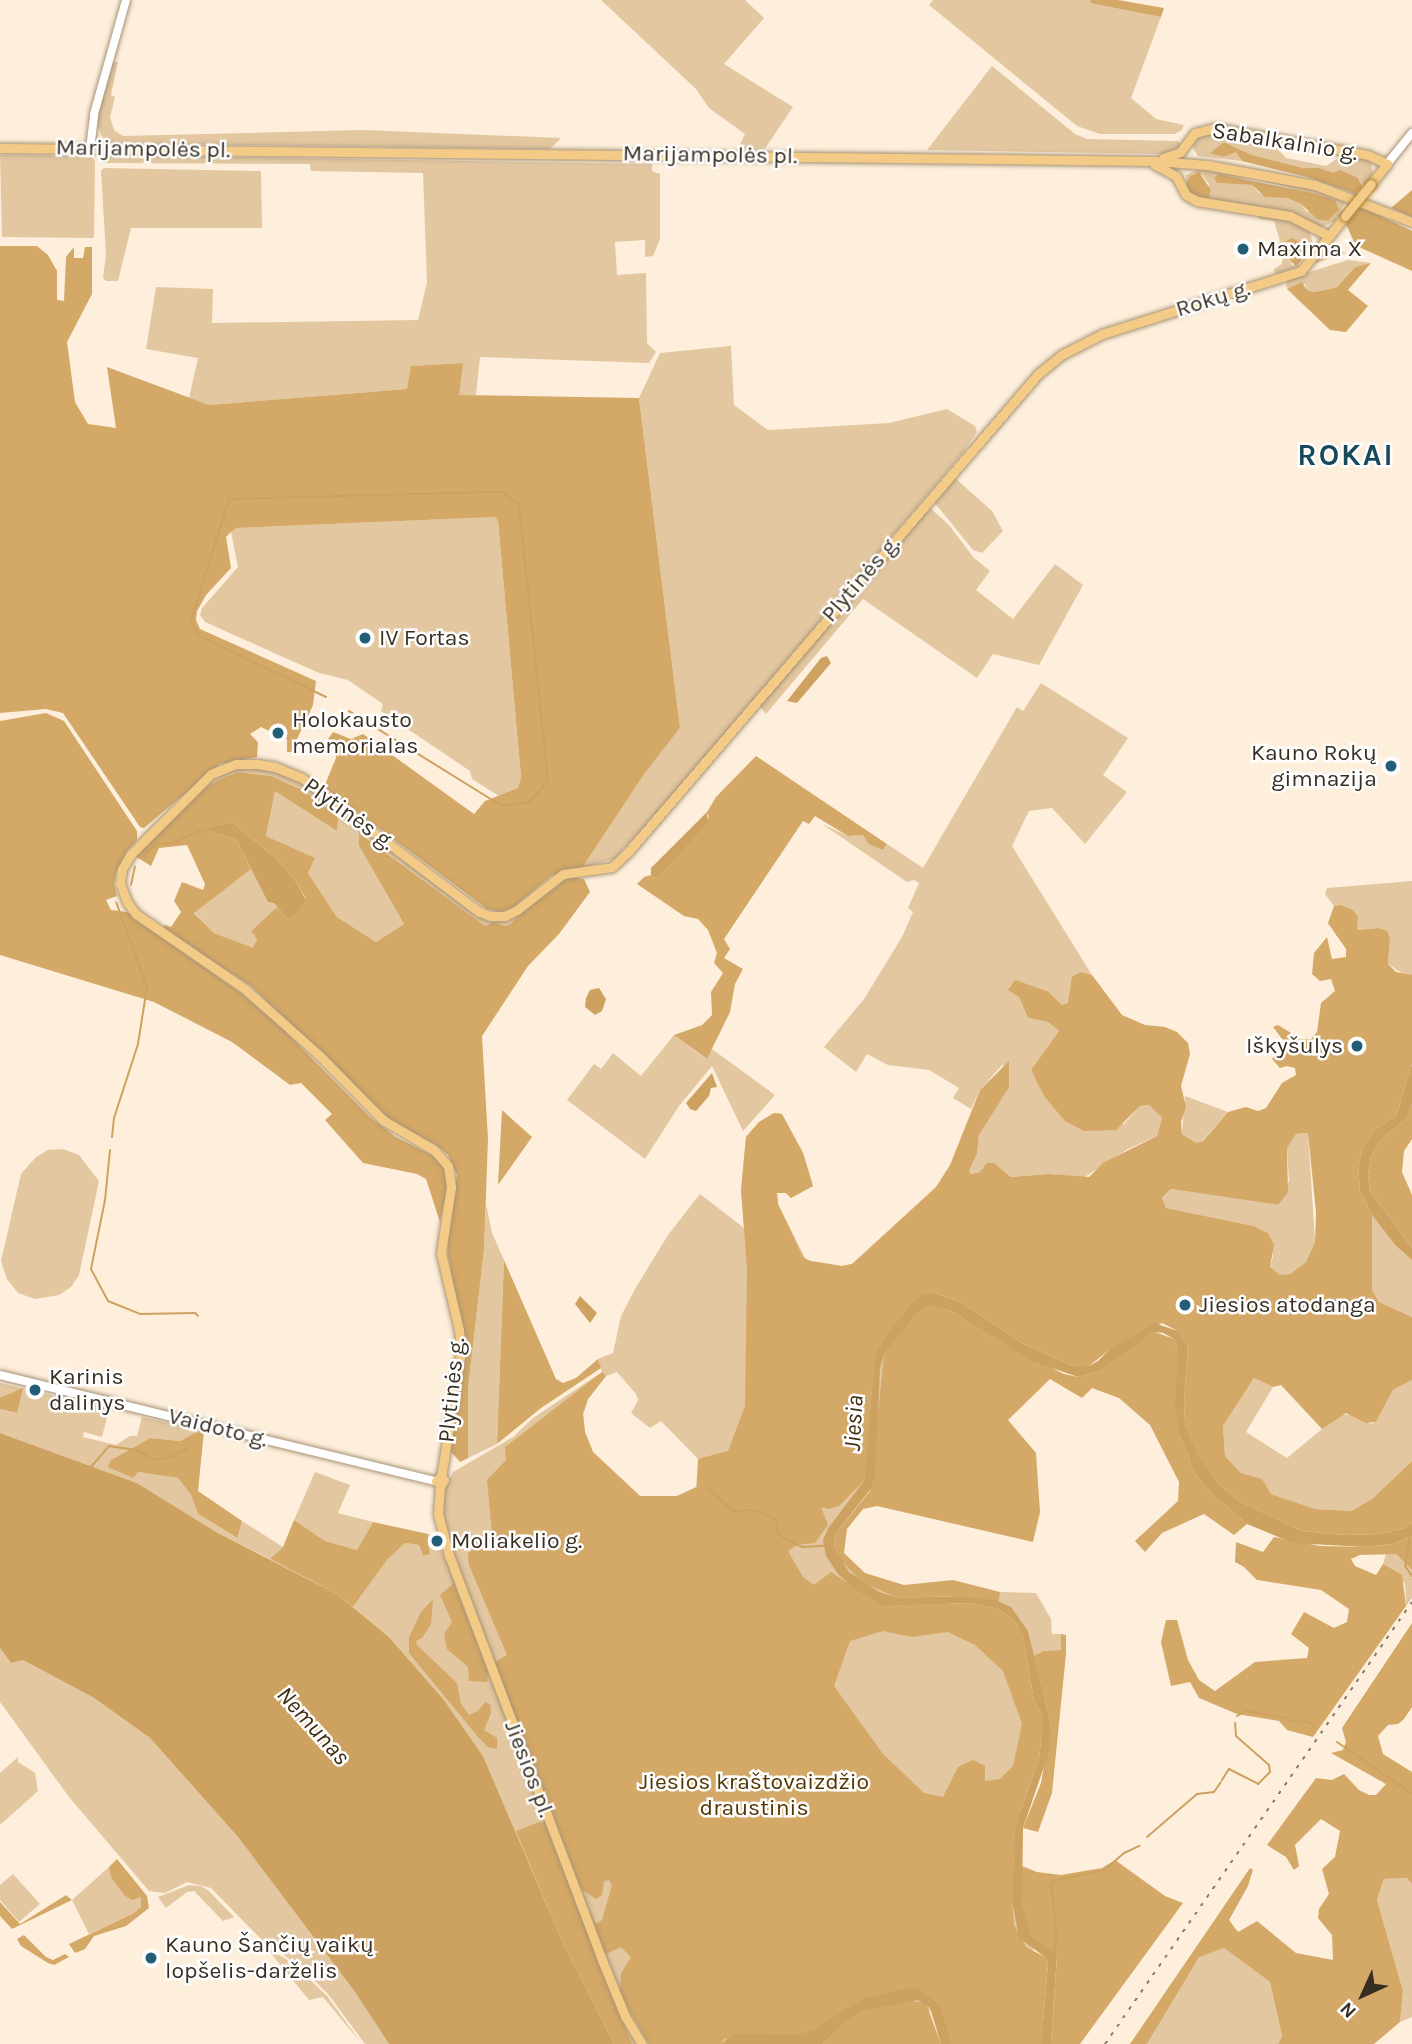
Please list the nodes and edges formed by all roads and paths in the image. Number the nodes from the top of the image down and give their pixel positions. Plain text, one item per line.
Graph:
1 (125, 0) edge
2 (1412, 133) edge
3 (1188, 143) junction
4 (0, 148) edge
5 (90, 149) junction
6 (1150, 161) junction
7 (1203, 164) junction
8 (1387, 164) junction
9 (1181, 186) junction
10 (1412, 222) edge
11 (1329, 236) junction
12 (987, 432) joint
13 (0, 1375) edge
14 (439, 1482) junction
15 (642, 2044) edge

1 - 5 main road
2 - 8 main road, Rokų g.
3 - 6 main road, Sabalkalnio g.
3 - 7 main road
3 - 8 main road, Sabalkalnio g.
4 - 5 main road, Marijampolės pl.
5 - 6 main road, Marijampolės pl.
6 - 7 main road, Marijampolės pl.
6 - 9 main road
7 - 9 main road
7 - 10 main road, Marijampolės pl.
8 - 11 main road, Rokų g., bridge
9 - 11 main road
11 - 12 main road, Rokų g.
12 - 14 main road, Plytinės g.
13 - 14 main road, Vaidoto g.
14 - 15 main road, Jiesios pl.

